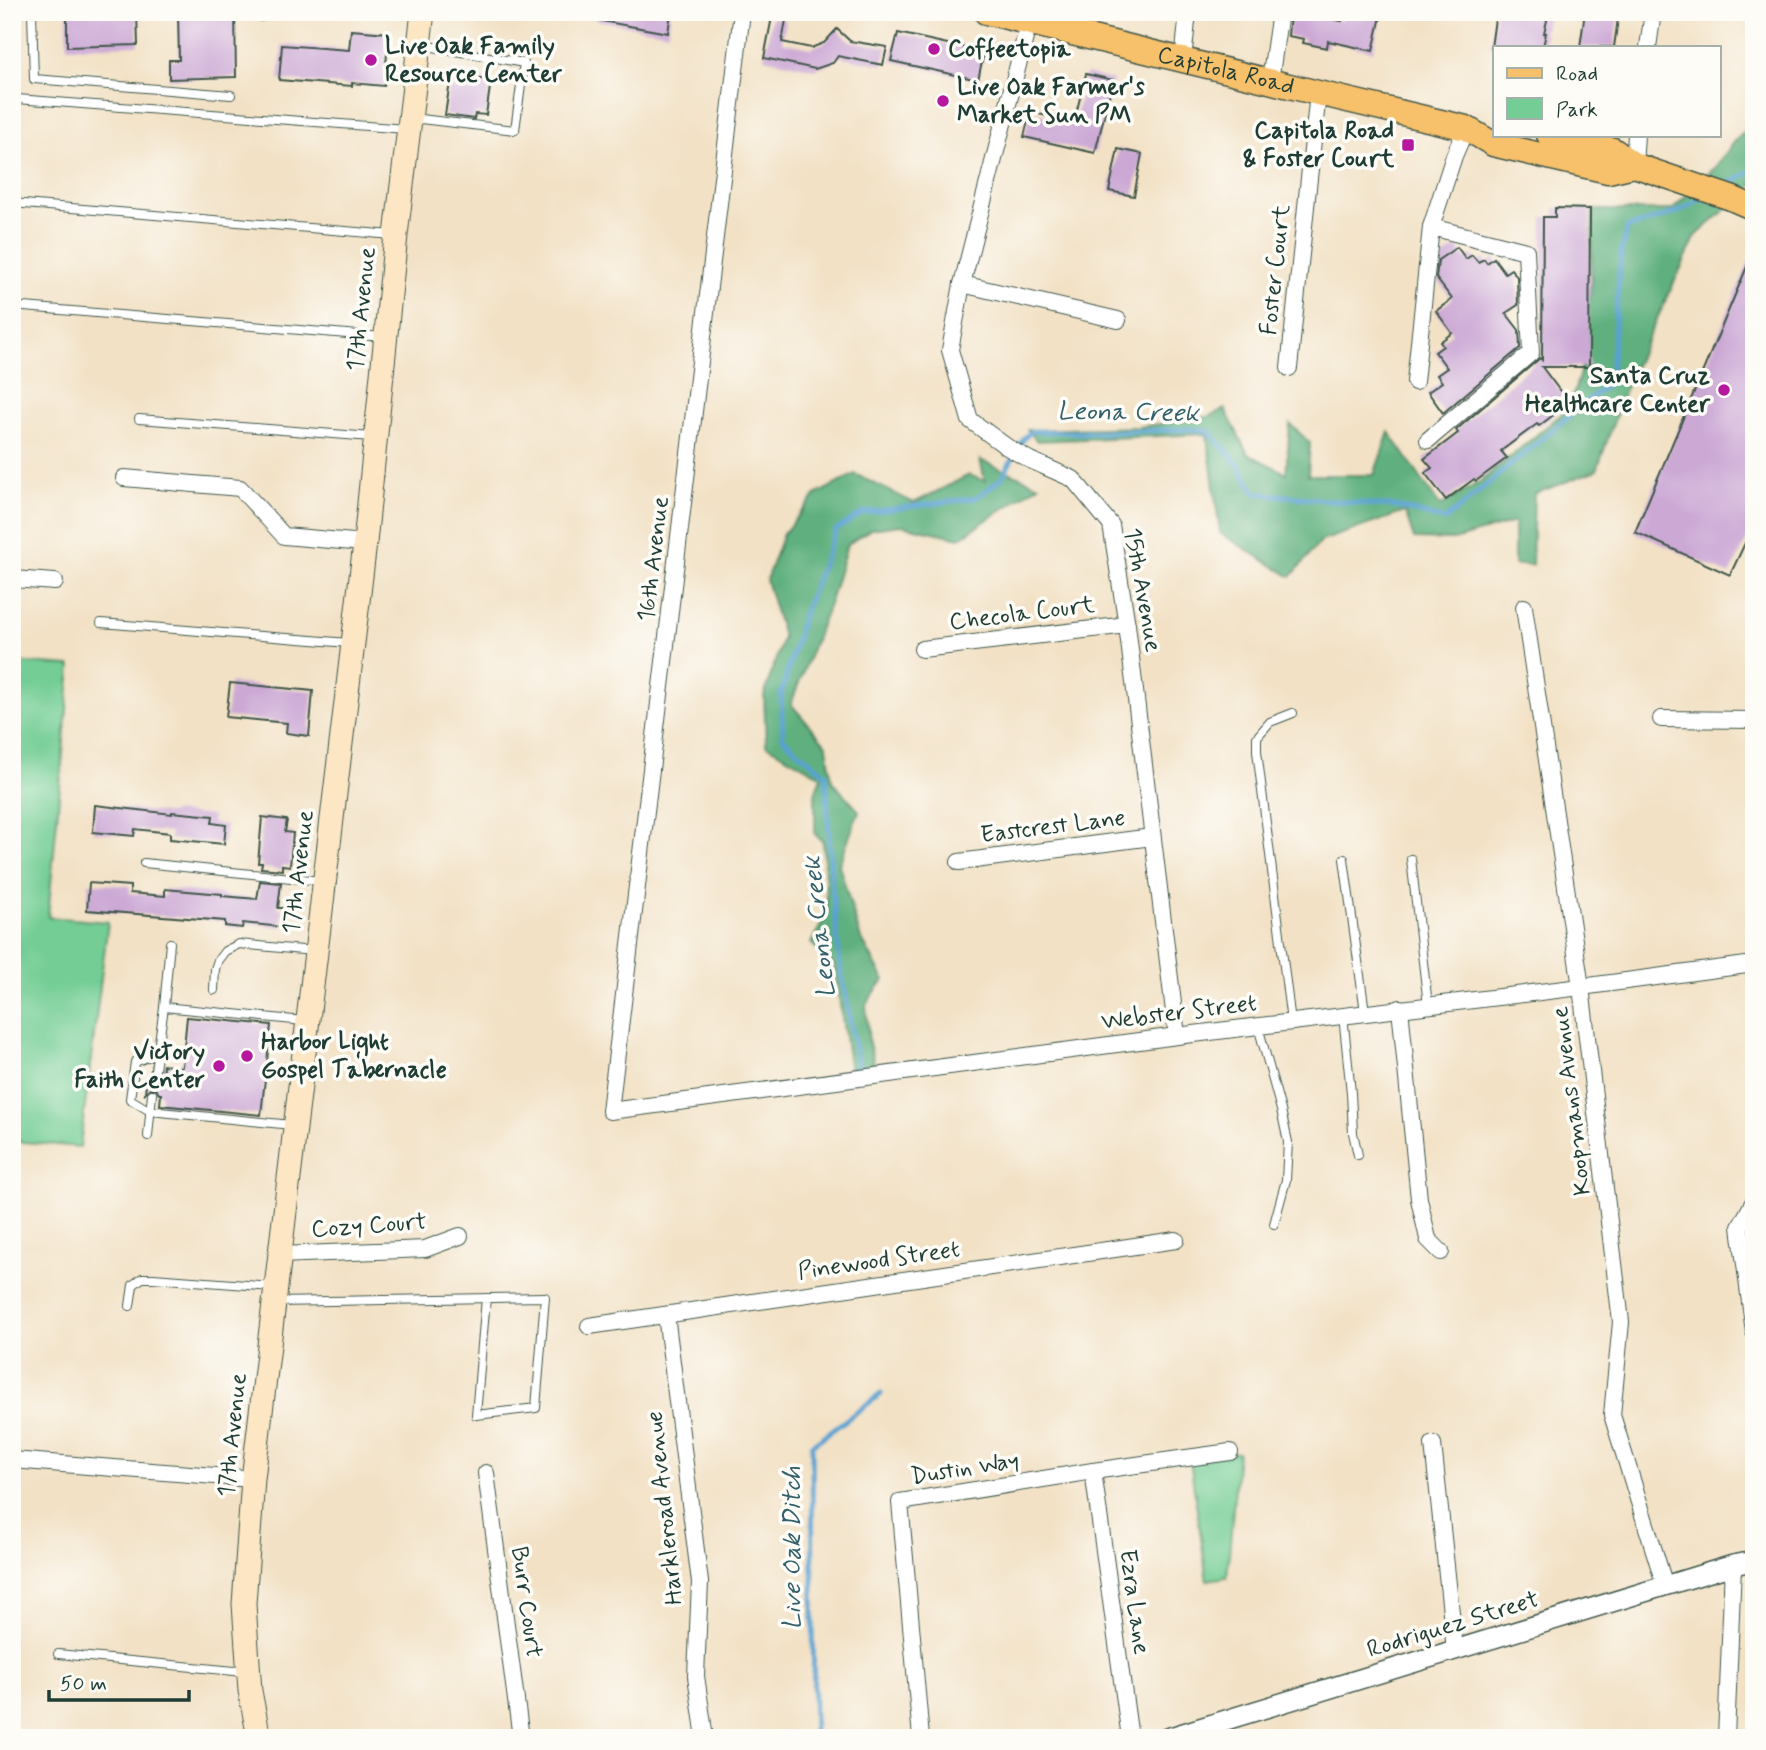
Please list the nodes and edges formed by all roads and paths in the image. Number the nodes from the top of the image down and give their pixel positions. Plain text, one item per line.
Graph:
1 (32, 12) edge
2 (423, 12) edge
3 (742, 12) edge
4 (986, 12) edge
5 (1188, 12) edge
6 (1280, 12) edge
7 (1653, 12) edge
8 (1030, 17) edge
9 (419, 44) junction
10 (1648, 46) edge
11 (1183, 60) junction
12 (1270, 81) junction
13 (1318, 93) junction
14 (231, 95) dead end
15 (17, 99) dead end
16 (1493, 123) edge
17 (409, 124) junction
18 (1466, 128) junction
19 (1553, 136) edge
20 (1636, 136) edge
21 (1634, 165) junction
22 (12, 202) edge
23 (1754, 208) edge
24 (1431, 227) junction
25 (396, 235) junction
26 (962, 284) junction
27 (12, 306) edge
28 (1118, 320) dead end
29 (386, 338) junction
30 (1289, 368) dead end
31 (1415, 383) dead end
32 (138, 419) dead end
33 (375, 438) junction
34 (1428, 440) dead end
35 (124, 478) dead end
36 (365, 543) junction
37 (12, 579) edge
38 (55, 582) dead end
39 (1524, 607) dead end
40 (101, 623) dead end
41 (1127, 625) junction
42 (352, 644) junction
43 (922, 649) dead end
44 (1293, 713) dead end
45 (1661, 719) dead end
46 (1754, 720) edge
47 (1152, 837) junction
48 (1345, 859) dead end
49 (1411, 859) dead end
50 (959, 862) dead end
51 (144, 863) dead end
52 (324, 882) junction
53 (170, 943) dead end
54 (316, 951) junction
55 (1754, 964) edge
56 (1581, 987) junction
57 (214, 990) dead end
58 (1428, 1004) junction
59 (164, 1007) junction
60 (1401, 1008) junction
61 (1365, 1012) junction
62 (1343, 1015) junction
63 (16, 1018) dead end
64 (307, 1021) junction
65 (1291, 1022) junction
66 (12, 1024) edge
67 (1258, 1026) junction
68 (1177, 1036) junction
69 (158, 1052) junction
70 (154, 1077) dead end
71 (152, 1094) dead end
72 (150, 1111) junction
73 (610, 1111) joint
74 (295, 1125) junction
75 (148, 1136) dead end
76 (1358, 1155) dead end
77 (1754, 1201) edge
78 (1274, 1224) dead end
79 (460, 1236) dead end
80 (1176, 1240) dead end
81 (1441, 1252) dead end
82 (280, 1255) junction
83 (275, 1295) junction
84 (486, 1298) junction
85 (130, 1306) dead end
86 (666, 1315) junction
87 (589, 1326) dead end
88 (1754, 1332) edge
89 (1433, 1444) dead end
90 (1230, 1452) dead end
91 (12, 1461) edge
92 (1093, 1472) junction
93 (486, 1473) dead end
94 (253, 1479) junction
95 (1754, 1561) edge
96 (1734, 1565) junction
97 (1665, 1586) junction
98 (1455, 1650) junction
99 (58, 1654) dead end
100 (248, 1672) junction
101 (1190, 1734) edge
102 (259, 1738) edge
103 (521, 1738) edge
104 (705, 1738) edge
105 (921, 1738) edge
106 (1130, 1738) edge
107 (1167, 1738) edge
108 (1726, 1738) edge

1 - 14 lane
2 - 9 main road, 17th Avenue
3 - 73 street, 16th Avenue
4 - 8 main road, Capitola Road
5 - 11 street
6 - 12 street
7 - 10 street
8 - 11 main road, Capitola Road
8 - 26 street, 15th Avenue
9 - 17 main road, 17th Avenue
9 - 17 lane
11 - 12 main road, Capitola Road
12 - 13 main road, Capitola Road
13 - 18 main road, Capitola Road
13 - 30 street, Foster Court
15 - 17 lane
16 - 18 main road, Capitola Road
17 - 25 main road, 17th Avenue
18 - 21 main road, Capitola Road
18 - 24 street
19 - 21 main road, Capitola Road
20 - 21 street
21 - 23 main road, Capitola Road
22 - 25 lane
24 - 31 street
24 - 34 street
25 - 29 main road, 17th Avenue
26 - 28 street
26 - 41 street, 15th Avenue
27 - 29 lane
29 - 33 main road, 17th Avenue
32 - 33 lane
33 - 36 main road, 17th Avenue
35 - 36 street
36 - 42 main road, 17th Avenue
37 - 38 street
39 - 56 street, Koopmans Avenue
40 - 42 lane
41 - 43 street, Checola Court
41 - 47 street, 15th Avenue
42 - 52 main road, 17th Avenue
44 - 65 lane
45 - 46 street
47 - 50 street, Eastcrest Lane
47 - 68 street, 15th Avenue
48 - 61 lane
49 - 58 lane
51 - 52 lane
52 - 54 main road, 17th Avenue
53 - 59 lane
54 - 57 lane
54 - 64 main road, 17th Avenue
55 - 56 street, Webster Street
56 - 58 street, Webster Street
56 - 97 street, Koopmans Avenue
58 - 60 street, Webster Street
59 - 64 lane
59 - 69 lane
60 - 61 street, Webster Street
60 - 81 street
61 - 62 street, Webster Street
62 - 65 street, Webster Street
62 - 76 lane
63 - 66 path
64 - 74 main road, 17th Avenue
65 - 67 street, Webster Street
67 - 68 street, Webster Street
67 - 78 lane
68 - 73 street, Webster Street
69 - 70 lane
69 - 72 lane
71 - 72 lane
72 - 74 lane
72 - 75 lane
74 - 82 main road, 17th Avenue
77 - 88 street
79 - 82 street, Cozy Court
80 - 86 street, Pinewood Street
82 - 83 main road, 17th Avenue
83 - 84 lane
83 - 85 lane
83 - 94 main road, 17th Avenue
84 - 84 lane
86 - 87 street, Pinewood Street
86 - 104 street, Harkleroad Avenue
89 - 98 street
90 - 92 street, Dustin Way
91 - 94 street
92 - 105 street, Dustin Way
92 - 106 street, Ezra Lane
93 - 103 street, Burr Court
94 - 100 main road, 17th Avenue
95 - 96 street, Rodriguez Street
96 - 97 street, Rodriguez Street
96 - 108 street
97 - 98 street, Rodriguez Street
98 - 101 street, Rodriguez Street
99 - 100 lane
100 - 102 main road, 17th Avenue
101 - 107 street, Rodriguez Street

